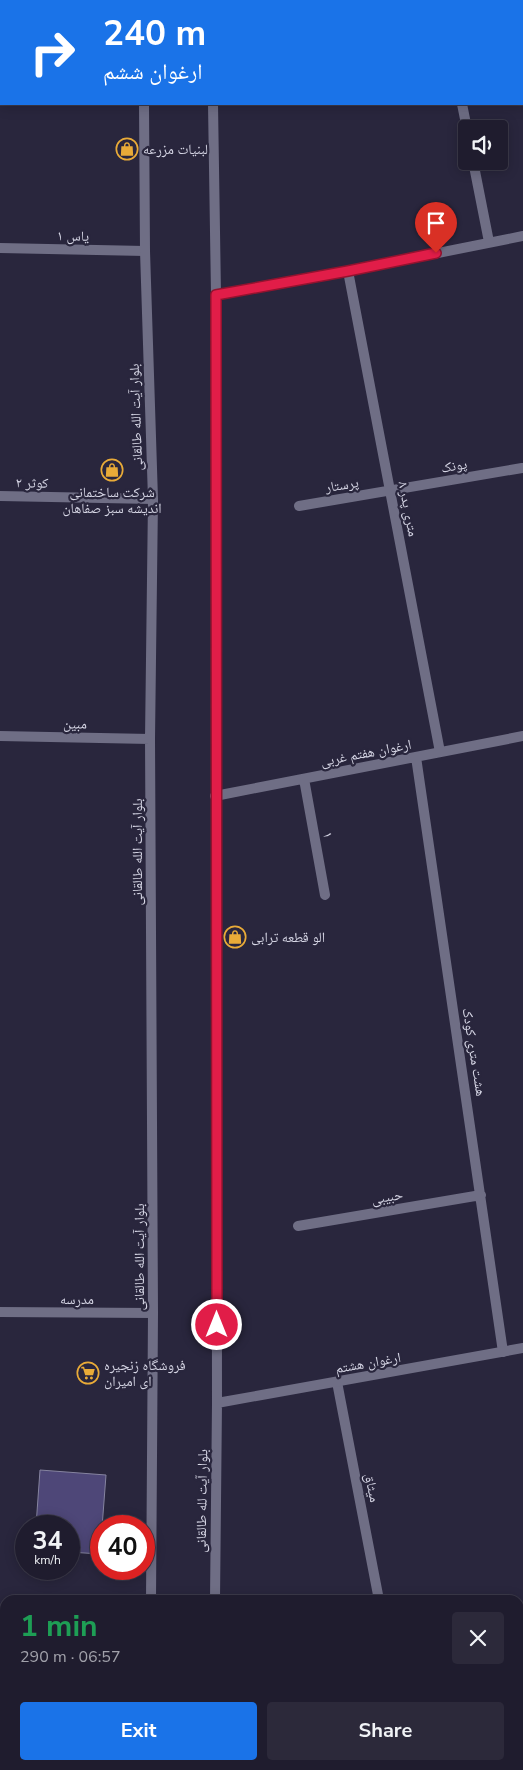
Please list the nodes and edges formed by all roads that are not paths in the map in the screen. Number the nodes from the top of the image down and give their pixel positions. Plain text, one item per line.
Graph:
1 (144, 105) edge
2 (213, 105) edge
3 (462, 105) edge
4 (465, 120) edge
5 (475, 170) edge
6 (523, 236) edge
7 (489, 242) junction
8 (0, 248) edge
9 (145, 251) junction
10 (348, 271) junction
11 (216, 295) junction
12 (522, 468) edge
13 (390, 491) junction
14 (0, 496) edge
15 (153, 499) junction
16 (299, 506) dead end
17 (0, 736) edge
18 (523, 736) edge
19 (150, 739) junction
20 (440, 752) junction
21 (416, 757) junction
22 (304, 779) junction
23 (215, 796) junction
24 (326, 895) dead end
25 (481, 1195) junction
26 (298, 1226) dead end
27 (0, 1312) edge
28 (153, 1313) junction
29 (523, 1348) edge
30 (503, 1352) junction
31 (337, 1382) junction
32 (217, 1403) junction
33 (151, 1595) edge
34 (215, 1595) edge
35 (378, 1595) edge

1 - 9 street, بلوار آیت الله طالقانی
2 - 11 street
3 - 4 street
5 - 7 street
6 - 7 street
7 - 10 street
8 - 9 street, یاس ۱
9 - 15 street, بلوار آیت الله طالقانی
10 - 11 street
10 - 13 street, ۸ متری پدر
11 - 23 street
12 - 13 street, پونک
13 - 16 street, پرستار
13 - 20 street, ۸ متری پدر
14 - 15 street, کوثر ۲
15 - 19 street, بلوار آیت الله طالقانی
17 - 19 street, مبین
18 - 20 street, ارغوان هفتم غربی
19 - 28 street, بلوار آیت الله طالقانی
20 - 21 street, ارغوان هفتم غربی
21 - 22 street, ارغوان هفتم غربی
21 - 25 street, هشت متری کودک
22 - 23 street, ارغوان هفتم غربی
22 - 24 street, ۱
23 - 32 street
25 - 26 street, حبیبی
25 - 30 street, هشت متری کودک
27 - 28 street, مدرسه
28 - 33 street, بلوار آیت الله طالقانی
29 - 30 street, ارغوان هشتم
30 - 31 street, ارغوان هشتم
31 - 32 street, ارغوان هشتم
31 - 35 street, میثاق
32 - 34 street, بلوار آیت لله طالقانی

